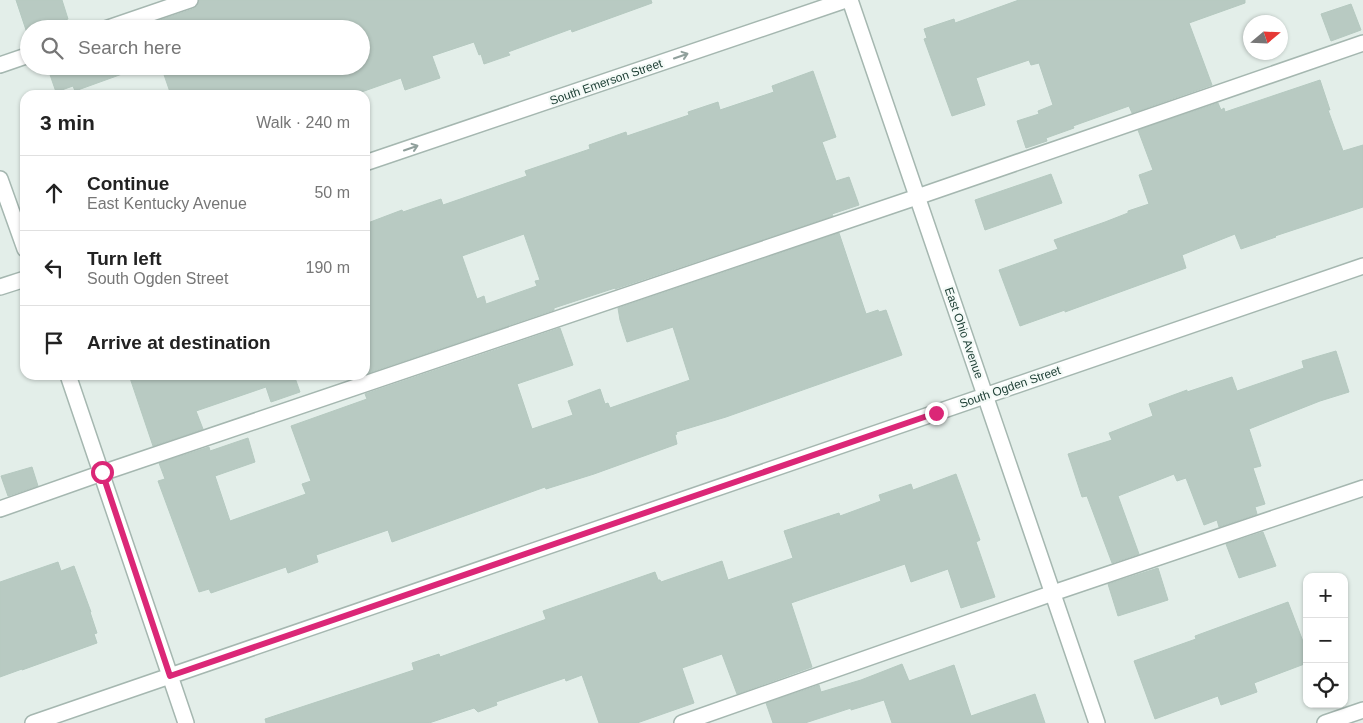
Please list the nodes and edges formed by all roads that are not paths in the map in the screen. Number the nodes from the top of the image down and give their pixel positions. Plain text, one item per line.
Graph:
1 (190, 0) edge
2 (846, 0) edge
3 (850, 0) edge
4 (131, 20) edge
5 (1363, 42) edge
6 (20, 58) edge
7 (0, 65) edge
8 (370, 161) edge
9 (0, 180) edge
10 (917, 197) junction
11 (20, 235) edge
12 (1363, 266) edge
13 (20, 281) edge
14 (0, 287) edge
15 (70, 380) edge
16 (985, 396) junction
17 (102, 472) junction
18 (1363, 488) edge
19 (0, 509) edge
20 (1053, 593) junction
21 (170, 676) junction
22 (1363, 710) edge
23 (33, 723) edge
24 (186, 723) edge
25 (682, 723) edge
26 (1097, 723) edge
27 (1325, 723) edge

1 - 4 street
8 -> 2 street, South Emerson Street
3 - 10 street, East Ohio Avenue
5 - 10 street
6 - 7 street
9 - 11 street
10 - 16 street, East Ohio Avenue
10 - 17 street
12 - 16 street, South Ogden Street
13 - 14 street
15 - 17 street
16 - 20 street, East Ohio Avenue
16 - 21 street, South Ogden Street
17 - 19 street
17 - 21 street
18 - 20 street
20 - 25 street
20 - 26 street, East Ohio Avenue
21 - 23 street, South Ogden Street
21 - 24 street
22 - 27 street

